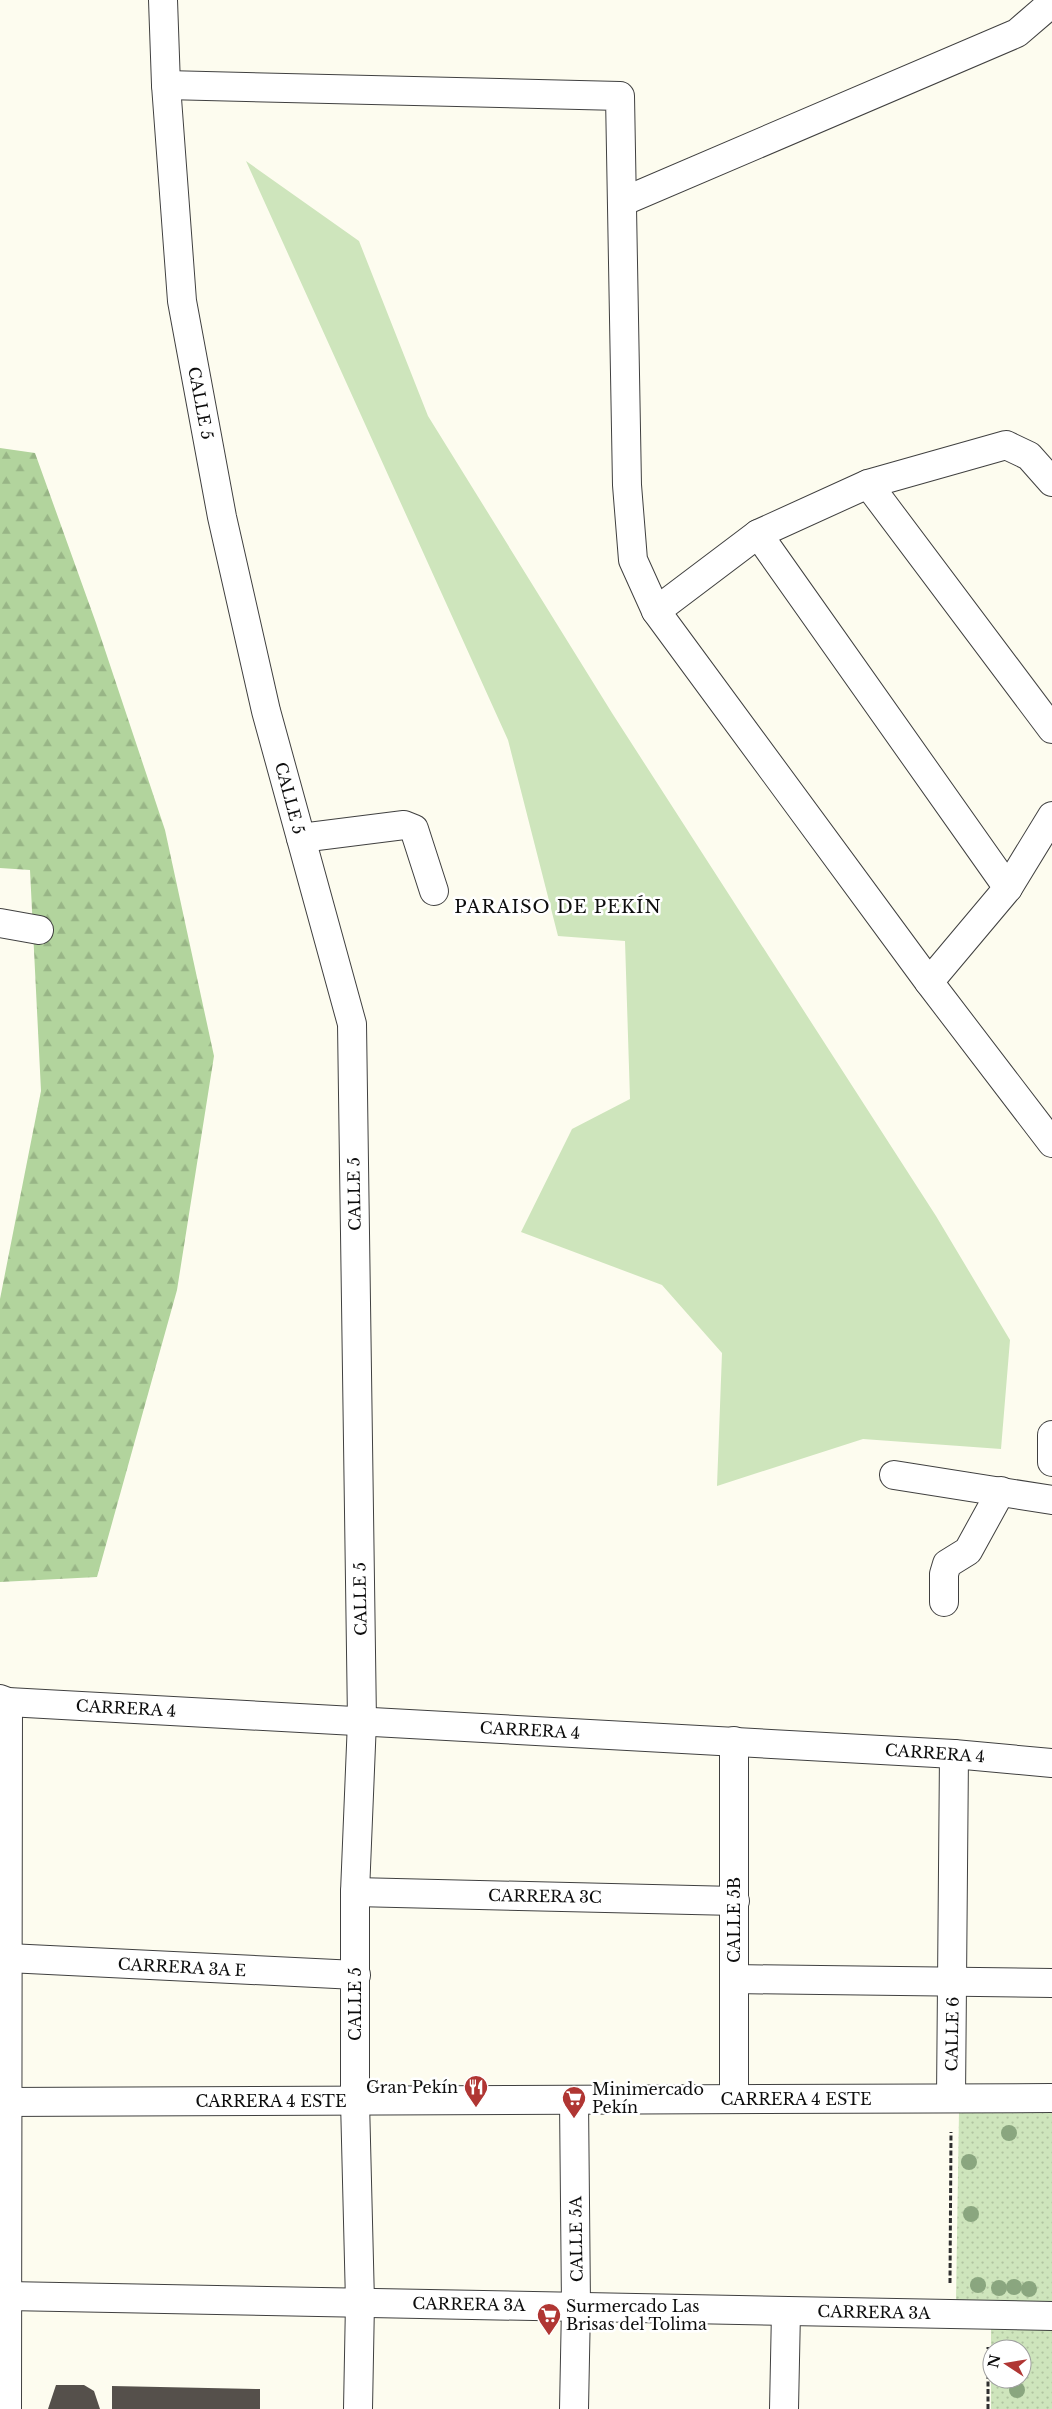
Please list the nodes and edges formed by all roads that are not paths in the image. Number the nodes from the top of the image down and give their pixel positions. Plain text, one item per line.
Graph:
1 (163, 0) edge
2 (1049, 0) edge
3 (166, 85) junction
4 (622, 202) junction
5 (1052, 482) edge
6 (868, 484) junction
7 (758, 534) junction
8 (656, 611) junction
9 (1052, 729) edge
10 (1052, 816) edge
11 (301, 838) junction
12 (1008, 888) junction
13 (434, 891) dead end
14 (0, 922) edge
15 (39, 930) dead end
16 (929, 982) junction
17 (1052, 1143) edge
18 (1052, 1434) edge
19 (1052, 1462) edge
20 (894, 1475) dead end
21 (1001, 1491) junction
22 (1052, 1500) edge
23 (944, 1602) dead end
24 (4, 1700) edge
25 (362, 1721) junction
26 (734, 1741) junction
27 (954, 1754) junction
28 (1052, 1763) edge
29 (355, 1892) junction
30 (735, 1901) junction
31 (8, 1958) junction
32 (356, 1975) junction
33 (734, 1979) junction
34 (953, 1980) junction
35 (1052, 1983) edge
36 (951, 2098) junction
37 (1052, 2098) edge
38 (734, 2099) junction
39 (355, 2100) junction
40 (574, 2100) junction
41 (4, 2102) edge
42 (7, 2296) junction
43 (360, 2302) junction
44 (576, 2306) junction
45 (786, 2311) junction
46 (1052, 2316) edge
47 (7, 2409) edge
48 (358, 2409) edge
49 (574, 2409) edge
50 (784, 2409) edge

1 - 3 street, CALLE 5
2 - 4 street
3 - 4 street
3 - 11 street, CALLE 5
4 - 8 street
5 - 6 street
6 - 7 street
6 - 9 street
7 - 8 street
7 - 12 street
8 - 16 street
10 - 12 street
11 - 13 street
11 - 25 street, CALLE 5
12 - 16 street
14 - 15 street
16 - 17 street
18 - 19 street
20 - 21 street
21 - 22 street
21 - 23 street
24 - 25 street, CARRERA 4
24 - 31 street
25 - 26 street, CARRERA 4
25 - 29 street, CALLE 5
26 - 27 street, CARRERA 4
26 - 30 street, CALLE 5B
27 - 28 street, CARRERA 4
27 - 34 street, CALLE 6
29 - 30 street, CARRERA 3C
29 - 32 street, CALLE 5
30 - 33 street, CALLE 5B
31 - 32 street, CARRERA 3A E
31 - 41 street
32 - 39 street, CALLE 5
33 - 34 street
33 - 38 street, CALLE 5B
34 - 35 street
34 - 36 street, CALLE 6
36 - 37 street, CARRERA 4 ESTE
36 - 38 street, CARRERA 4 ESTE
38 - 40 street, CARRERA 4 ESTE
39 - 40 street, CARRERA 4 ESTE
39 - 41 street, CARRERA 4 ESTE
39 - 43 street, CALLE 5
40 - 44 street, CALLE 5A
41 - 42 street
42 - 43 street, CARRERA 3A
42 - 47 street
43 - 44 street, CARRERA 3A
43 - 48 street, CALLE 5
44 - 45 street, CARRERA 3A
44 - 49 street, CALLE 5A
45 - 46 street, CARRERA 3A
45 - 50 street

